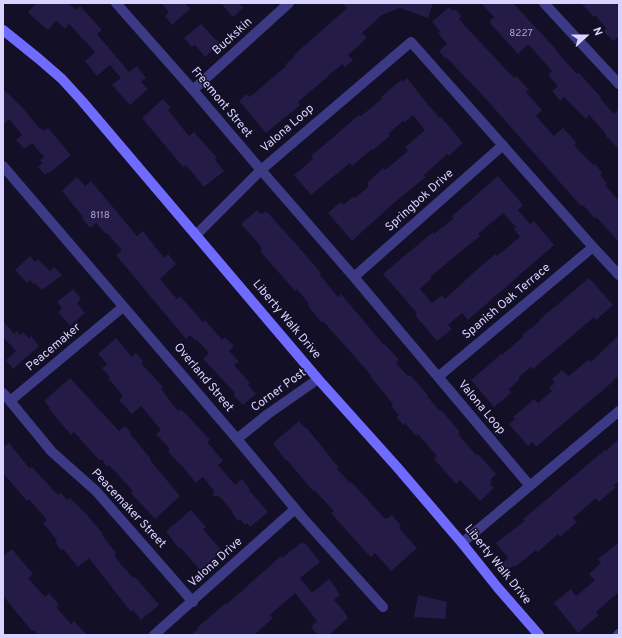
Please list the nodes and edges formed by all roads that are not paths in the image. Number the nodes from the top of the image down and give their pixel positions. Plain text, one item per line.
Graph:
1 (116, 3) edge
2 (289, 3) edge
3 (544, 3) edge
4 (3, 30) edge
5 (619, 84) edge
6 (193, 90) junction
7 (503, 145) junction
8 (3, 166) edge
9 (261, 170) junction
10 (196, 235) junction
11 (593, 247) junction
12 (619, 275) edge
13 (354, 277) junction
14 (123, 307) junction
15 (438, 377) junction
16 (318, 378) junction
17 (3, 392) edge
18 (10, 401) junction
19 (619, 411) edge
20 (237, 439) junction
21 (530, 486) junction
22 (295, 509) junction
23 (462, 543) junction
24 (192, 602) junction
25 (383, 607) dead end
26 (154, 635) edge
27 (539, 635) edge

1 - 6 street, Freemont Street
2 - 6 street, Buckskin
3 - 5 street
4 - 10 street, Liberty Walk Drive
6 - 9 street, Freemont Street
7 - 9 street, Valona Loop
7 - 11 street, Valona Loop
7 - 13 street, Springbok Drive
8 - 14 street, Overland Street
9 - 10 street
9 - 13 street, Valona Loop
10 - 16 street, Liberty Walk Drive
11 - 12 street, Valona Loop
11 - 15 street, Spanish Oak Terrace
13 - 15 street, Valona Loop
14 - 18 street, Peacemaker
14 - 20 street, Overland Street
15 - 21 street, Valona Loop
16 - 20 street, Corner Post
16 - 23 street, Liberty Walk Drive
17 - 18 street
18 - 24 street, Peacemaker Street
19 - 21 street
20 - 22 street, Overland Street
21 - 23 street
22 - 24 street, Valona Drive
22 - 25 street, Overland Street
23 - 27 street, Liberty Walk Drive
24 - 26 street, Valona Drive

